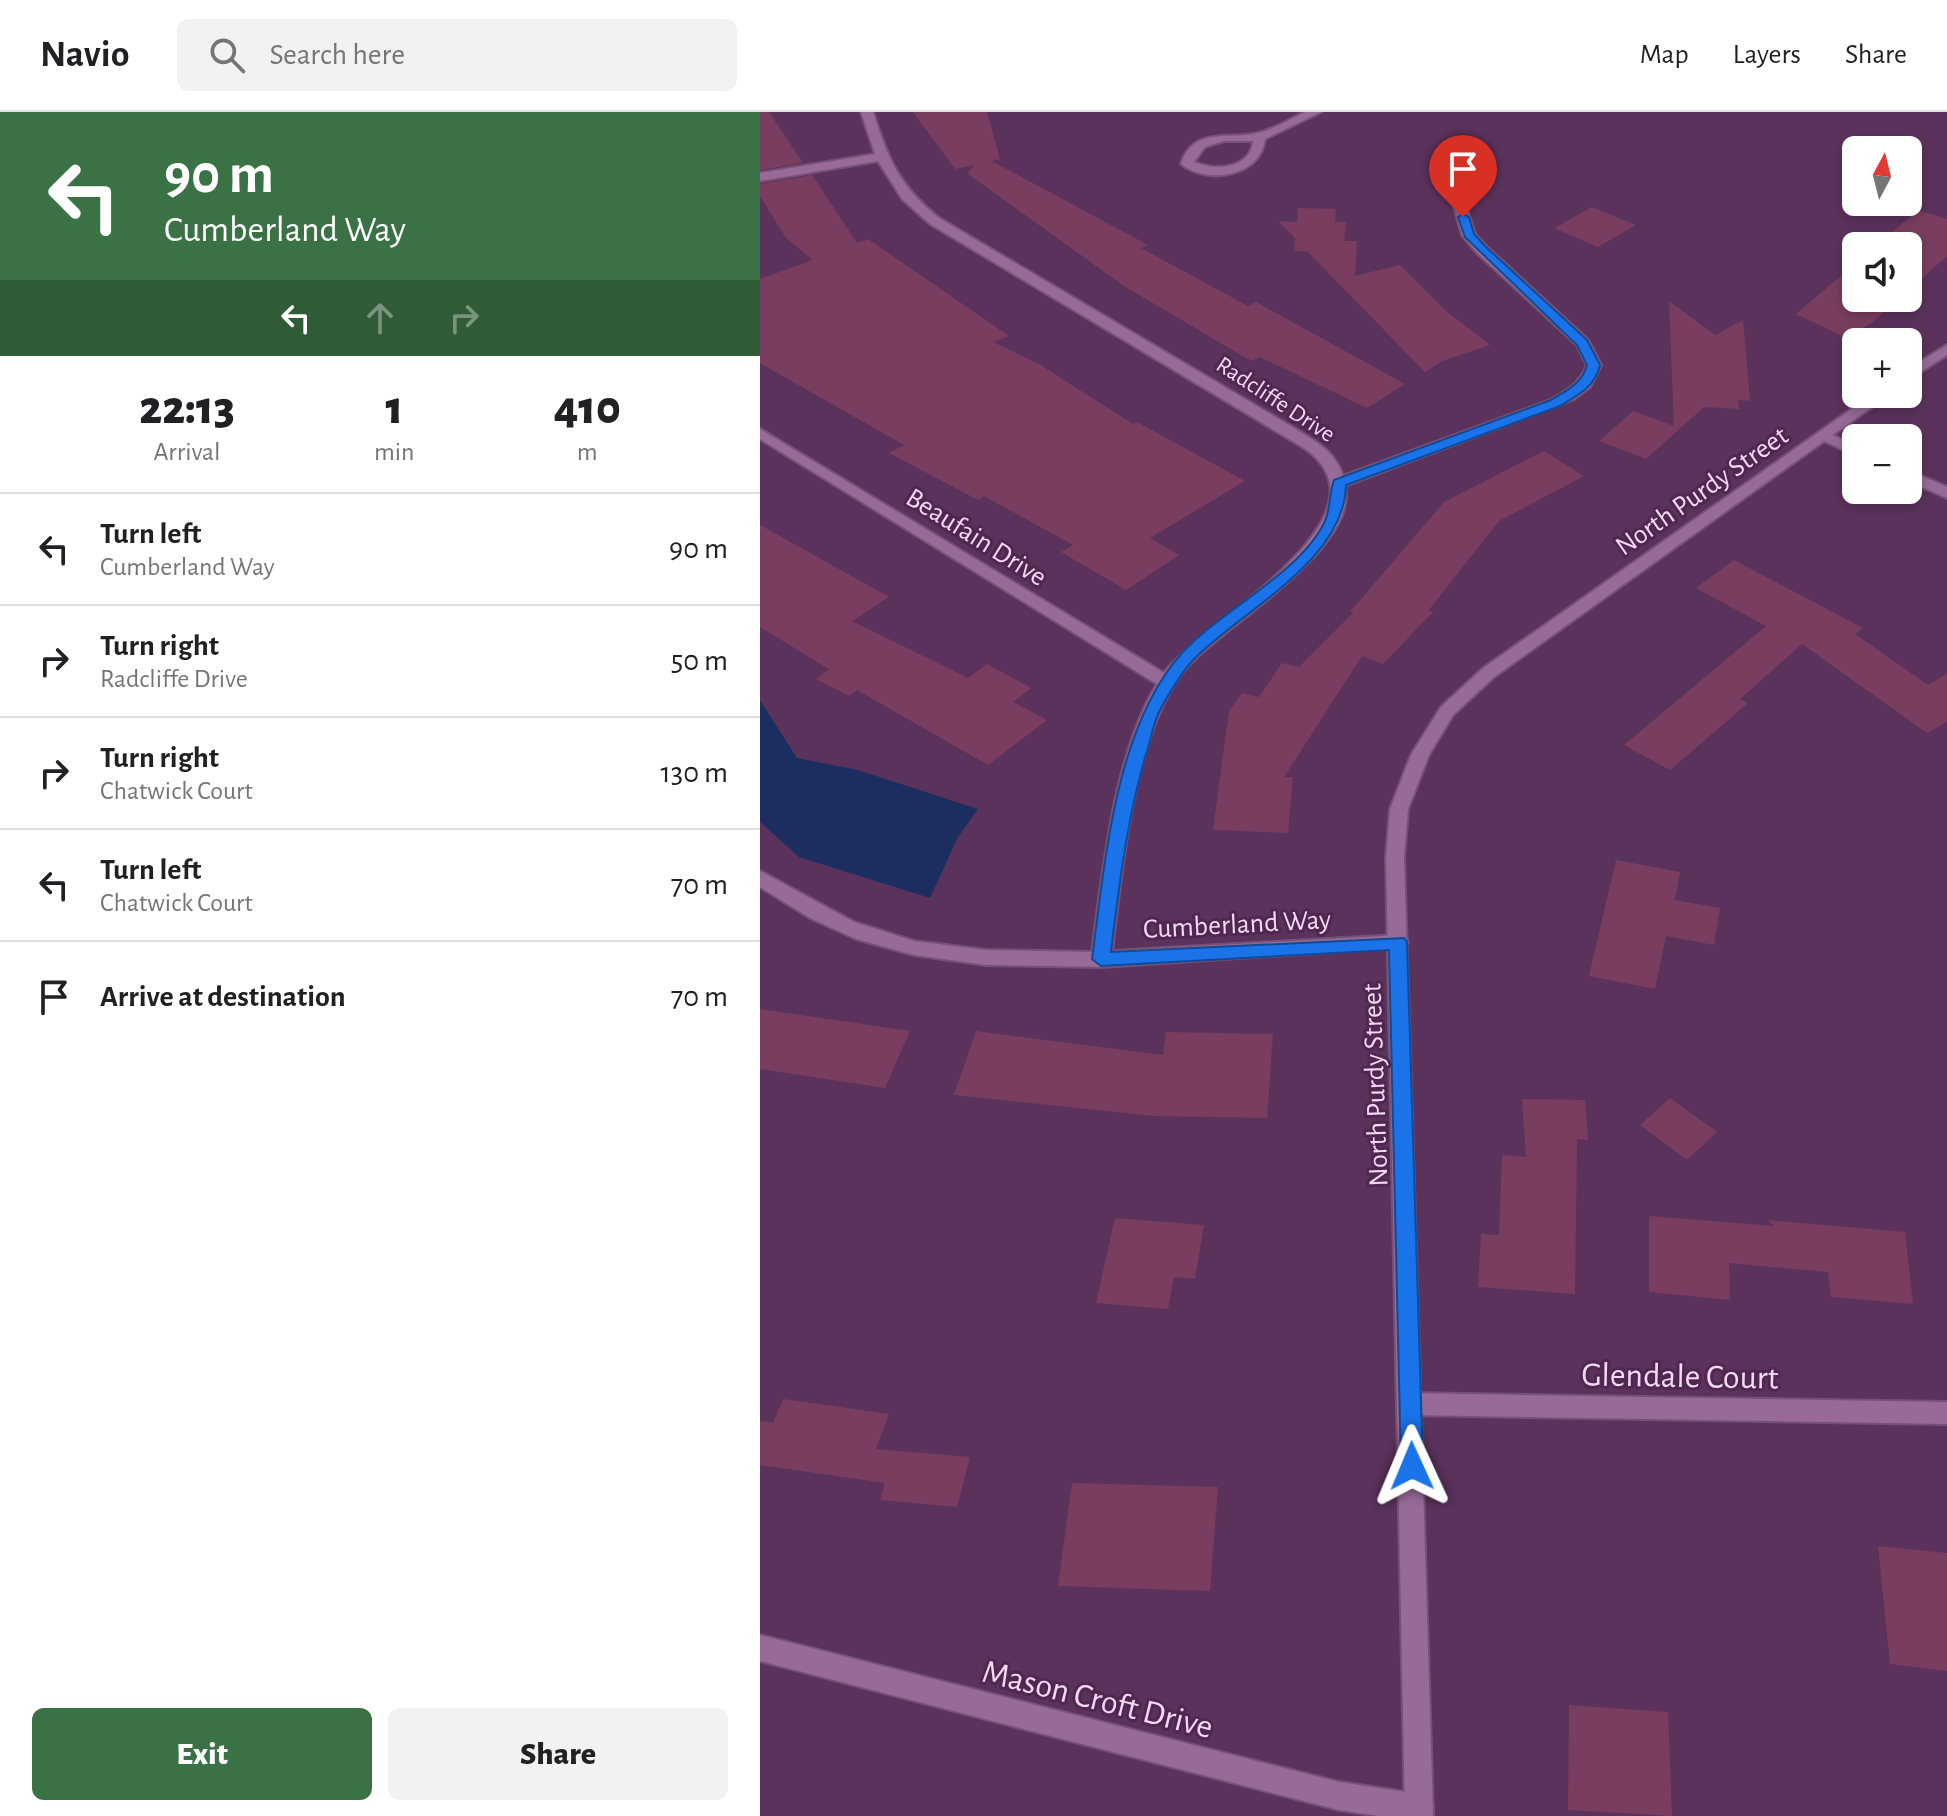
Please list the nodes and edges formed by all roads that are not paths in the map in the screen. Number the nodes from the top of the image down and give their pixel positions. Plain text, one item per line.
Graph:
1 (867, 112) edge
2 (1315, 112) edge
3 (1259, 137) junction
4 (883, 156) junction
5 (760, 177) edge
6 (1458, 200) dead end
7 (1947, 349) edge
8 (1922, 366) edge
9 (1864, 408) edge
10 (760, 433) edge
11 (1825, 436) junction
12 (1842, 444) edge
13 (1922, 481) edge
14 (1339, 483) junction
15 (1947, 493) edge
16 (1167, 683) junction
17 (760, 878) edge
18 (1398, 942) junction
19 (1101, 959) junction
20 (1411, 1404) junction
21 (1947, 1413) edge
22 (760, 1648) edge
23 (1419, 1812) edge

1 - 4 street, Radcliffe Drive
2 - 3 street
3 - 3 street
4 - 5 street
4 - 14 street, Radcliffe Drive
6 - 14 street
7 - 8 street
9 - 11 street, North Purdy Street
10 - 16 street, Beaufain Drive
11 - 12 street
11 - 18 street, North Purdy Street
13 - 15 street
14 - 16 street, Radcliffe Drive
16 - 19 street, Radcliffe Drive
17 - 19 street, Cumberland Way
18 - 19 street, Cumberland Way
18 - 20 street, North Purdy Street
20 - 21 street, Glendale Court
20 - 23 street, North Purdy Street
22 - 23 street, Mason Croft Drive

